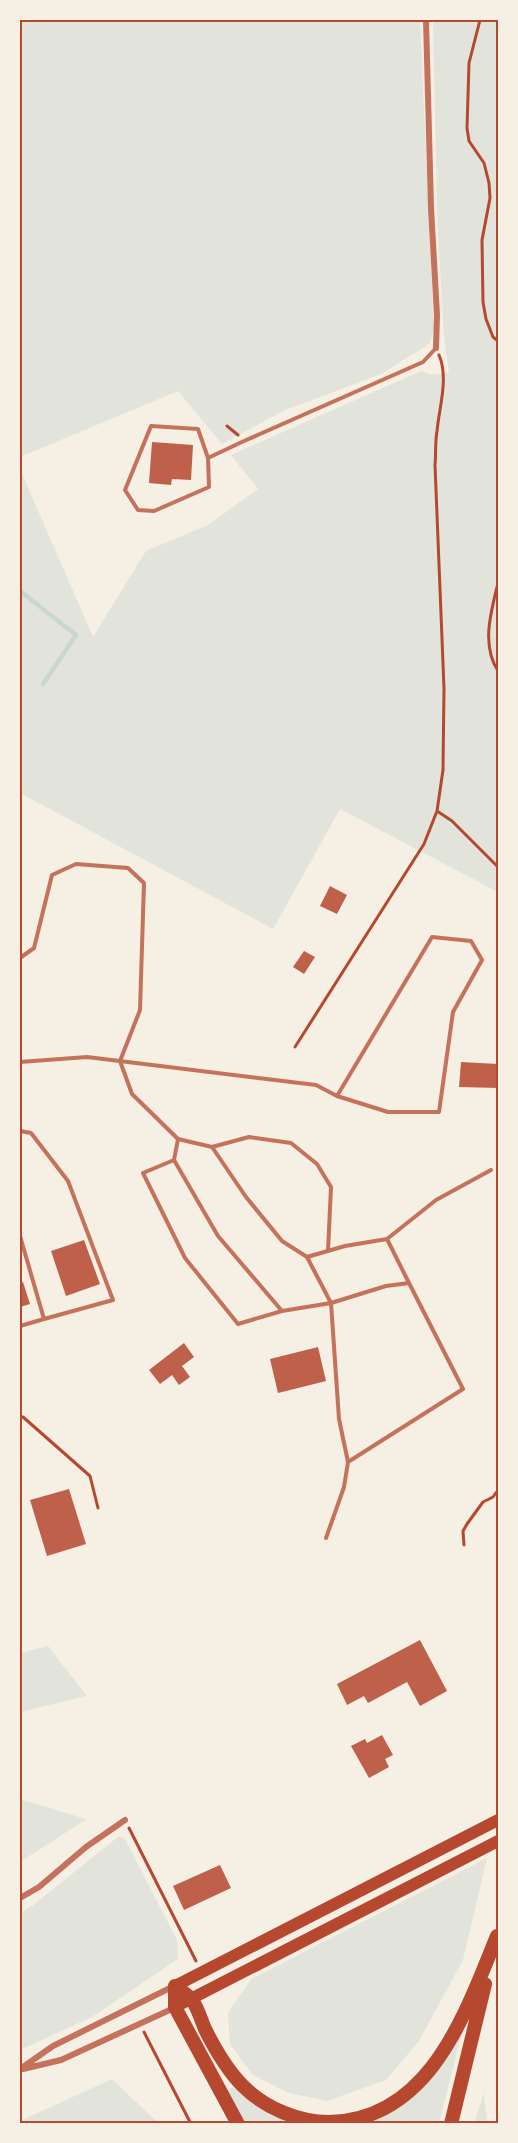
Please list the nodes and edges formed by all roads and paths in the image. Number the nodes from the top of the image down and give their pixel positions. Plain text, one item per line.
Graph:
1 (426, 20) edge
2 (480, 20) edge
3 (498, 341) edge
4 (436, 348) junction
5 (208, 458) junction
6 (498, 584) edge
7 (498, 671) edge
8 (437, 811) junction
9 (498, 867) edge
10 (20, 958) edge
11 (295, 1047) dead end
12 (120, 1061) junction
13 (20, 1062) edge
14 (337, 1096) junction
15 (20, 1131) edge
16 (178, 1139) junction
17 (212, 1147) junction
18 (174, 1160) junction
19 (491, 1170) dead end
20 (20, 1236) edge
21 (387, 1239) junction
22 (328, 1251) junction
23 (307, 1257) junction
24 (409, 1283) junction
25 (331, 1303) junction
26 (282, 1311) junction
27 (44, 1319) junction
28 (20, 1326) edge
29 (20, 1417) edge
30 (348, 1462) junction
31 (498, 1490) edge
32 (98, 1508) dead end
33 (326, 1538) dead end
34 (464, 1545) dead end
35 (125, 1820) joint
36 (498, 1820) edge
37 (498, 1841) edge
38 (20, 1898) edge
39 (498, 1933) edge
40 (197, 1963) dead end
41 (175, 1986) junction
42 (192, 2000) junction
43 (175, 2007) junction
44 (144, 2032) dead end
45 (20, 2070) edge
46 (191, 2124) edge
47 (238, 2124) edge
48 (451, 2124) edge

1 - 4 street
2 - 3 path
4 - 5 lane
4 - 8 path
5 - 5 lane
6 - 7 path
8 - 9 path
8 - 11 path
10 - 12 lane
12 - 13 lane
12 - 14 lane
12 - 16 lane
14 - 14 lane
15 - 27 lane
16 - 17 lane
16 - 18 lane
17 - 22 lane
17 - 23 lane
18 - 26 lane
18 - 26 lane
19 - 21 lane
20 - 27 lane
21 - 22 lane
21 - 24 lane
22 - 23 lane
23 - 25 lane
24 - 25 lane
24 - 30 lane
25 - 26 lane
25 - 30 lane
27 - 28 lane
29 - 32 path
30 - 33 lane
31 - 34 path
35 - 38 street
35 - 40 path
36 - 41 main road
37 - 42 main road
39 - 42 highway
39 - 48 highway
41 - 42 highway
41 - 43 highway
41 - 45 street
42 - 43 main road
43 - 45 street
43 - 47 highway
44 - 46 path

